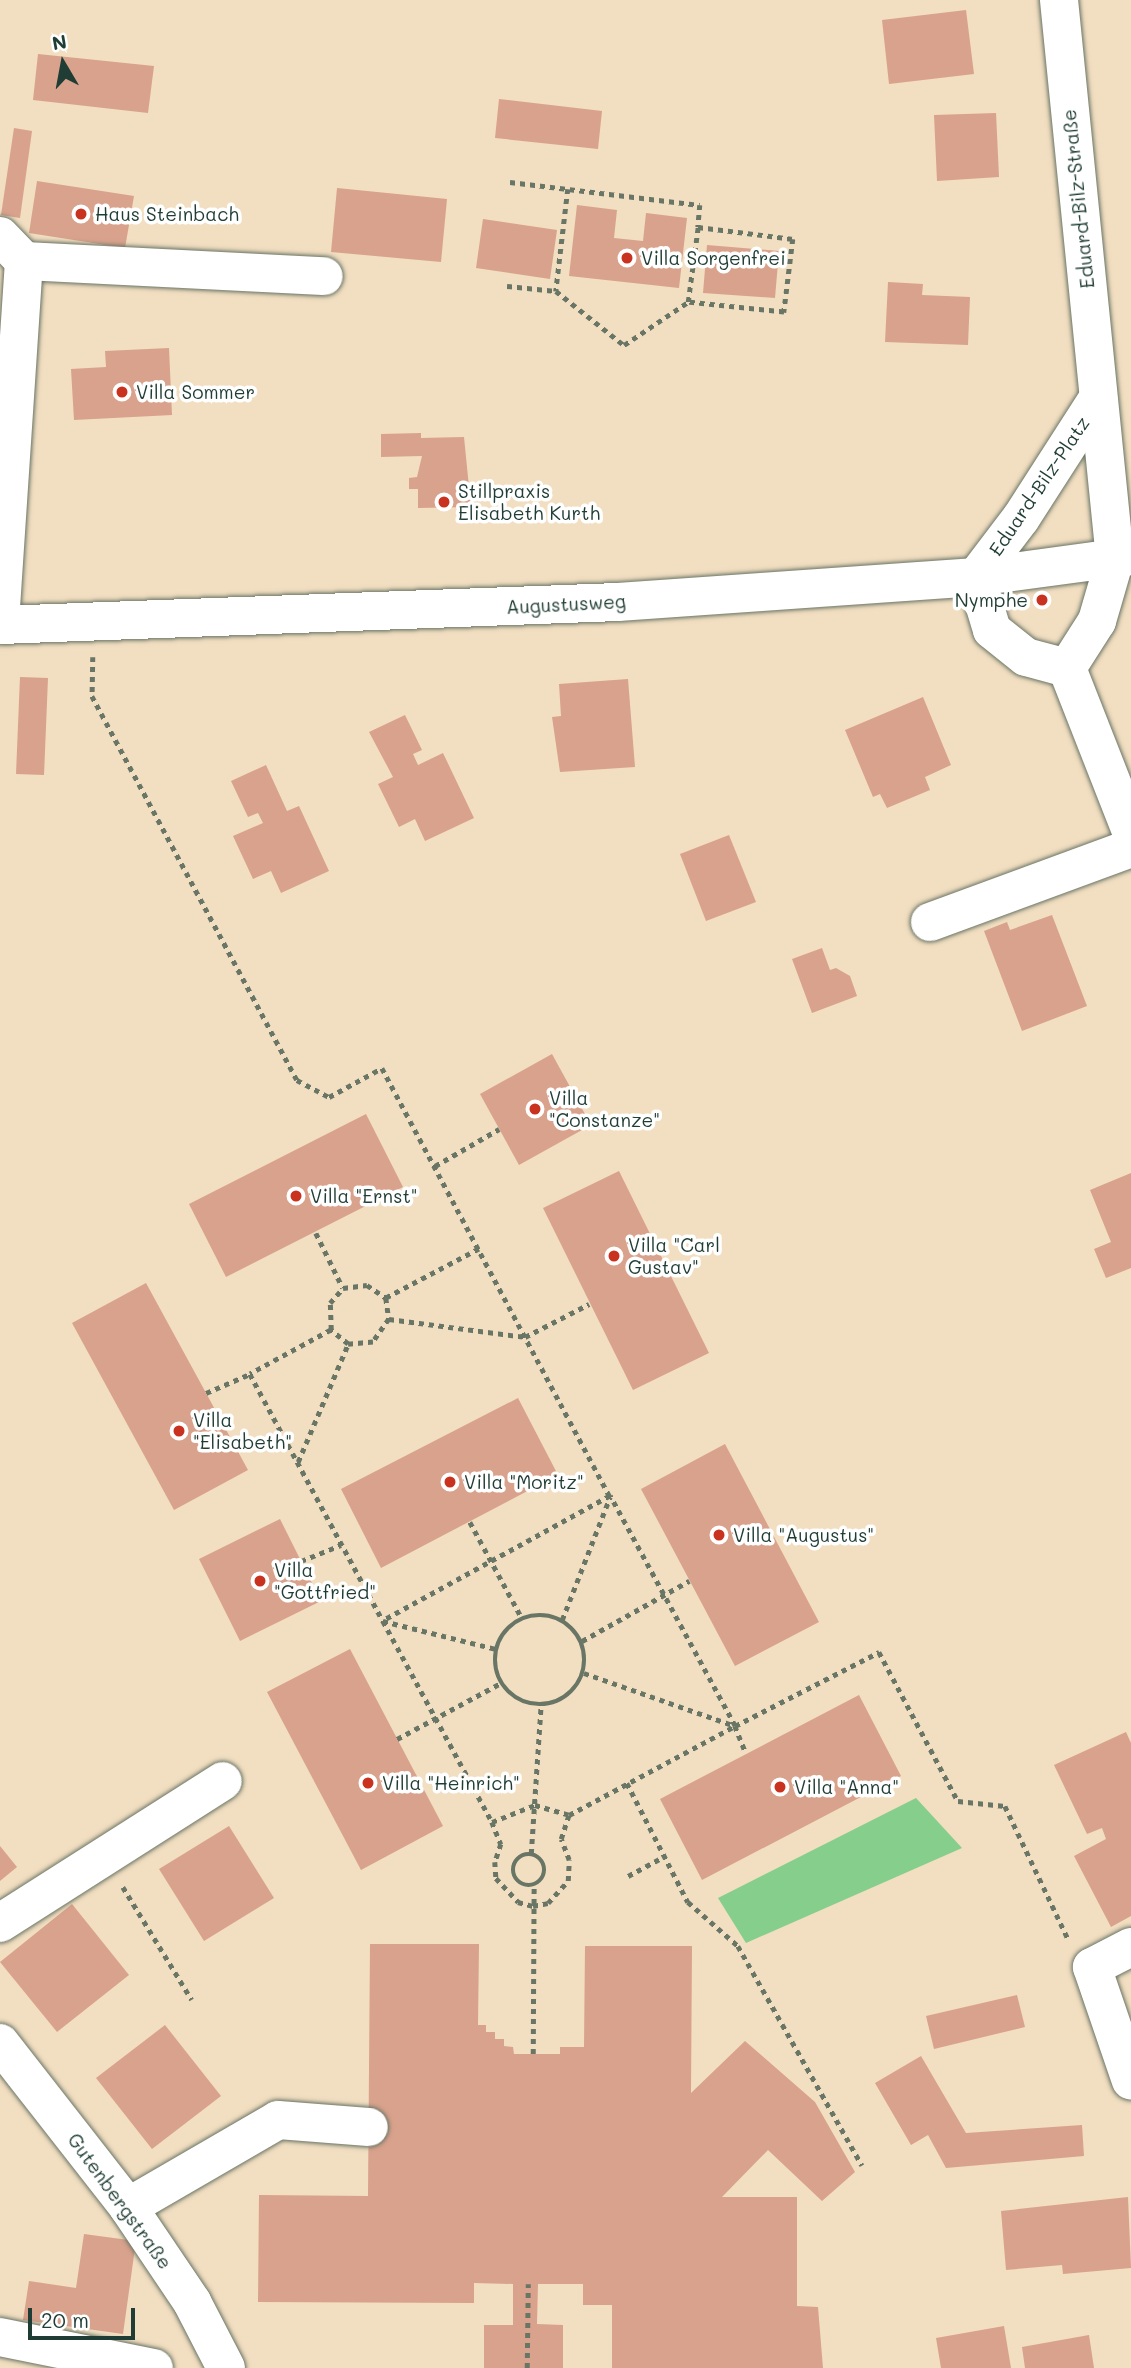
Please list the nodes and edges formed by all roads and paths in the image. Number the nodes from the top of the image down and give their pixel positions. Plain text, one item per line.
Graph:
1 (1059, 0) edge
2 (510, 183) dead end
3 (568, 189) junction
4 (698, 228) junction
5 (12, 248) edge
6 (324, 276) dead end
7 (507, 286) dead end
8 (556, 290) junction
9 (688, 302) junction
10 (1098, 398) junction
11 (1123, 557) edge
12 (976, 577) junction
13 (0, 623) edge
14 (94, 625) junction
15 (1067, 668) junction
16 (1131, 831) edge
17 (1131, 848) edge
18 (930, 922) dead end
19 (499, 1129) dead end
20 (435, 1166) junction
21 (316, 1233) dead end
22 (479, 1249) junction
23 (344, 1288) junction
24 (386, 1298) junction
25 (589, 1304) dead end
26 (389, 1320) junction
27 (331, 1330) junction
28 (525, 1337) junction
29 (348, 1344) junction
30 (250, 1374) junction
31 (206, 1393) dead end
32 (298, 1463) junction
33 (610, 1496) junction
34 (470, 1522) dead end
35 (341, 1545) junction
36 (301, 1561) dead end
37 (490, 1562) junction
38 (689, 1581) dead end
39 (663, 1594) junction
40 (522, 1618) junction
41 (562, 1620) junction
42 (383, 1621) junction
43 (582, 1641) junction
44 (496, 1649) junction
45 (584, 1673) junction
46 (501, 1683) junction
47 (541, 1705) junction
48 (436, 1719) junction
49 (735, 1726) junction
50 (397, 1739) dead end
51 (746, 1753) dead end
52 (223, 1781) dead end
53 (627, 1783) junction
54 (535, 1805) junction
55 (569, 1815) junction
56 (492, 1822) junction
57 (531, 1853) junction
58 (665, 1856) junction
59 (104, 1857) junction
60 (628, 1876) dead end
61 (534, 1886) junction
62 (533, 1906) junction
63 (0, 1923) edge
64 (1131, 1947) edge
65 (1092, 1967) junction
66 (192, 2000) dead end
67 (0, 2043) edge
68 (533, 2054) dead end
69 (1131, 2081) edge
70 (369, 2127) dead end
71 (862, 2165) dead end
72 (128, 2207) junction
73 (528, 2284) dead end
74 (0, 2337) edge
75 (153, 2368) edge
76 (226, 2368) edge
77 (527, 2368) edge

1 - 10 street, Eduard-Bilz-Straße
2 - 3 path
3 - 4 path
3 - 8 path
4 - 9 path
4 - 9 path
5 - 6 street
5 - 13 street
7 - 8 path
8 - 9 path
10 - 11 street, Eduard-Bilz-Platz
10 - 12 street, Eduard-Bilz-Platz
11 - 12 street, Augustusweg
11 - 15 street, Eduard-Bilz-Platz
12 - 14 street, Augustusweg
12 - 15 street
13 - 14 street, Augustusweg
14 - 20 path
15 - 16 street
17 - 18 street
19 - 20 path
20 - 22 path
21 - 23 path
22 - 24 path
22 - 28 path
23 - 24 path
23 - 27 path
24 - 26 path
25 - 28 path
26 - 28 path
26 - 29 path
27 - 29 path
27 - 30 path
28 - 33 path
29 - 32 path
30 - 31 path
30 - 32 path
32 - 35 path
33 - 37 path
33 - 39 path
33 - 41 path
34 - 37 path
35 - 36 path
35 - 42 path
37 - 40 path
37 - 42 path
38 - 39 path
39 - 43 path
39 - 49 path
40 - 41 path
40 - 44 path
41 - 43 path
42 - 44 path
42 - 48 path
43 - 45 path
44 - 46 path
45 - 47 path
45 - 49 path
46 - 47 path
46 - 48 path
47 - 54 path
48 - 50 path
48 - 56 path
49 - 51 path
49 - 53 path
49 - 65 path
52 - 59 street
53 - 55 path
53 - 58 path
54 - 55 path
54 - 56 path
54 - 57 path
55 - 62 path
56 - 62 path
57 - 61 path
57 - 61 path
58 - 60 path
58 - 71 path
59 - 63 street
59 - 66 path
61 - 62 path
62 - 68 path
64 - 65 street
65 - 69 street
67 - 72 street, Gutenbergstraße
70 - 72 street
72 - 76 street, Gutenbergstraße
73 - 77 path
74 - 75 street

